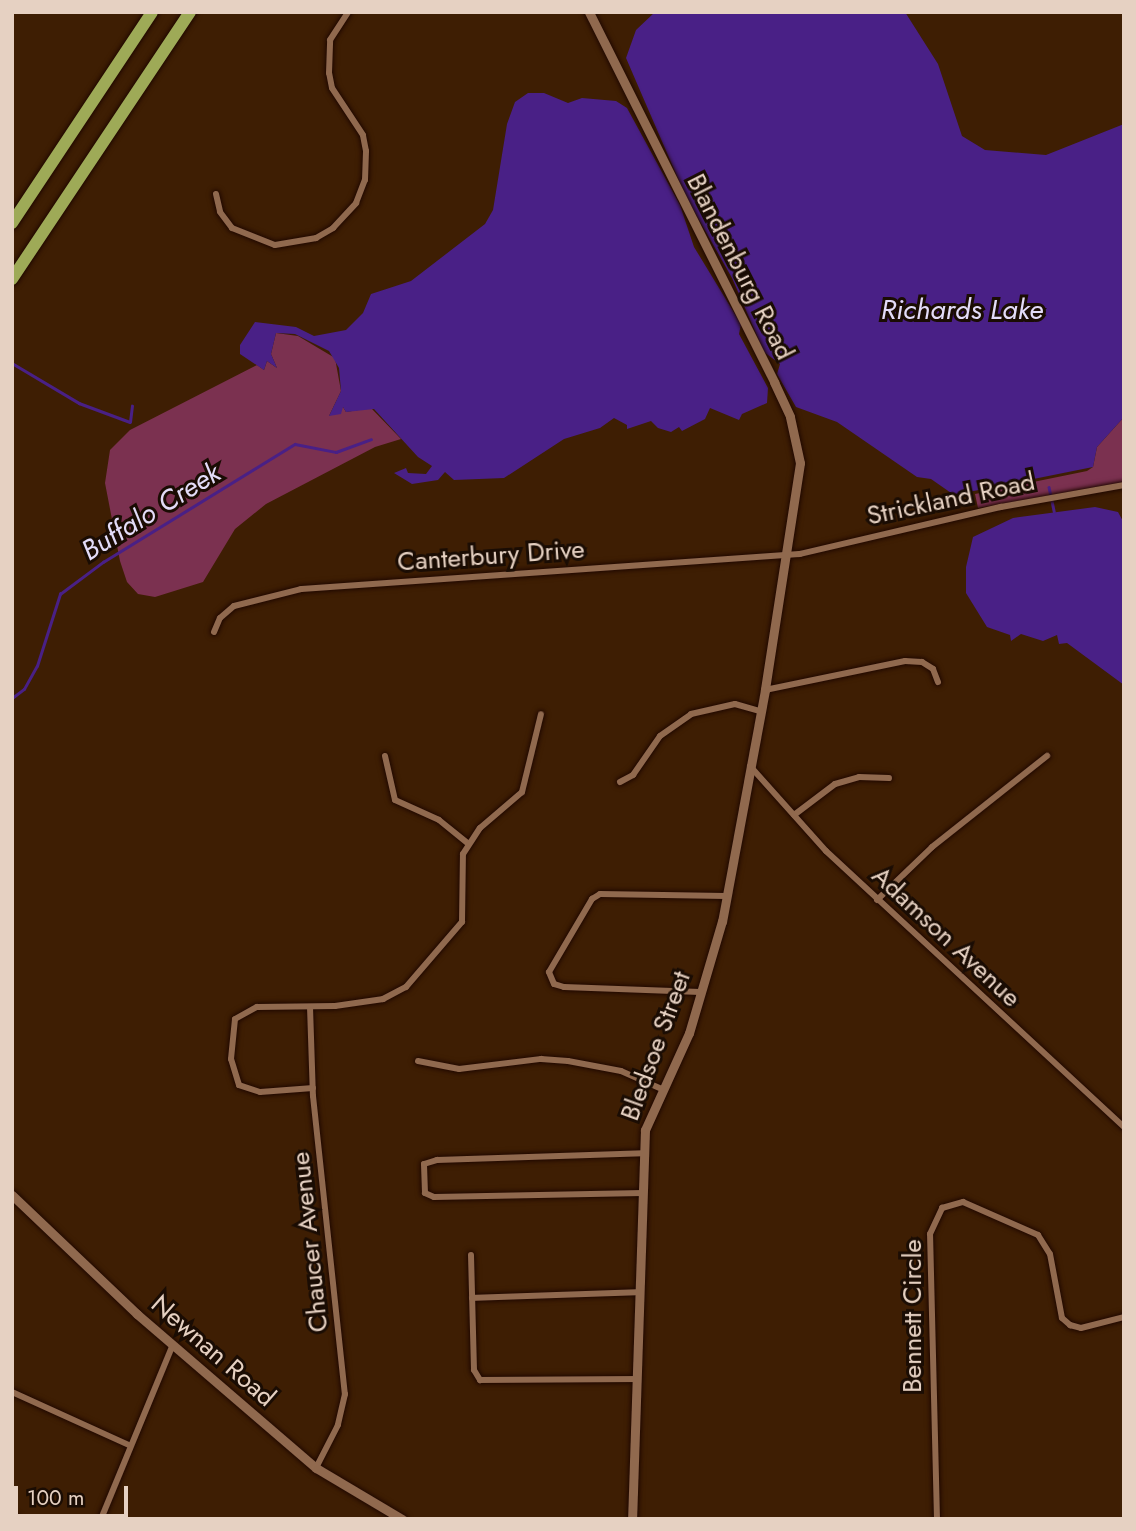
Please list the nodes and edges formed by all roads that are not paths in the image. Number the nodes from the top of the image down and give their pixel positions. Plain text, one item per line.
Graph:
1 (152, 12) edge
2 (190, 12) edge
3 (348, 12) edge
4 (589, 12) edge
5 (216, 194) dead end
6 (12, 223) edge
7 (12, 279) edge
8 (1124, 485) edge
9 (787, 554) junction
10 (214, 632) dead end
11 (938, 682) dead end
12 (765, 690) junction
13 (760, 711) junction
14 (541, 714) dead end
15 (385, 756) dead end
16 (1047, 756) dead end
17 (750, 766) junction
18 (889, 778) dead end
19 (620, 782) dead end
20 (794, 815) junction
21 (467, 843) junction
22 (726, 896) junction
23 (877, 900) junction
24 (699, 992) junction
25 (310, 1007) junction
26 (418, 1061) dead end
27 (313, 1088) junction
28 (664, 1090) junction
29 (1124, 1127) edge
30 (643, 1153) junction
31 (643, 1193) junction
32 (12, 1195) edge
33 (471, 1255) dead end
34 (640, 1292) junction
35 (472, 1298) junction
36 (1124, 1317) edge
37 (173, 1344) junction
38 (637, 1379) junction
39 (12, 1392) edge
40 (129, 1444) junction
41 (316, 1468) junction
42 (101, 1519) edge
43 (402, 1519) edge
44 (632, 1519) edge
45 (937, 1519) edge

1 - 6 highway
2 - 7 highway
3 - 5 street
4 - 9 street, Blandenburg Road
8 - 9 street, Strickland Road
9 - 10 street, Canterbury Drive
9 - 12 street, Bledsoe Street
11 - 12 street
12 - 13 street, Bledsoe Street
13 - 17 street, Bledsoe Street
13 - 19 street
14 - 21 street
15 - 21 street
16 - 23 street
17 - 20 street, Adamson Avenue
17 - 22 street, Bledsoe Street
18 - 20 street
20 - 23 street, Adamson Avenue
21 - 25 street
22 - 24 street, Bledsoe Street
22 - 24 street
23 - 29 street, Adamson Avenue
24 - 28 street, Bledsoe Street
25 - 27 street, Chaucer Avenue
25 - 27 street
26 - 28 street
27 - 41 street, Chaucer Avenue
28 - 30 street, Bledsoe Street
30 - 31 street, Bledsoe Street
30 - 31 street
31 - 34 street, Bledsoe Street
32 - 37 street, Newnan Road
33 - 35 street
34 - 35 street
34 - 38 street, Bledsoe Street
35 - 38 street
36 - 45 street, Bennett Circle
37 - 40 street
37 - 41 street, Newnan Road
38 - 44 street, Bledsoe Street
39 - 40 street
40 - 42 street
41 - 43 street, Newnan Road

